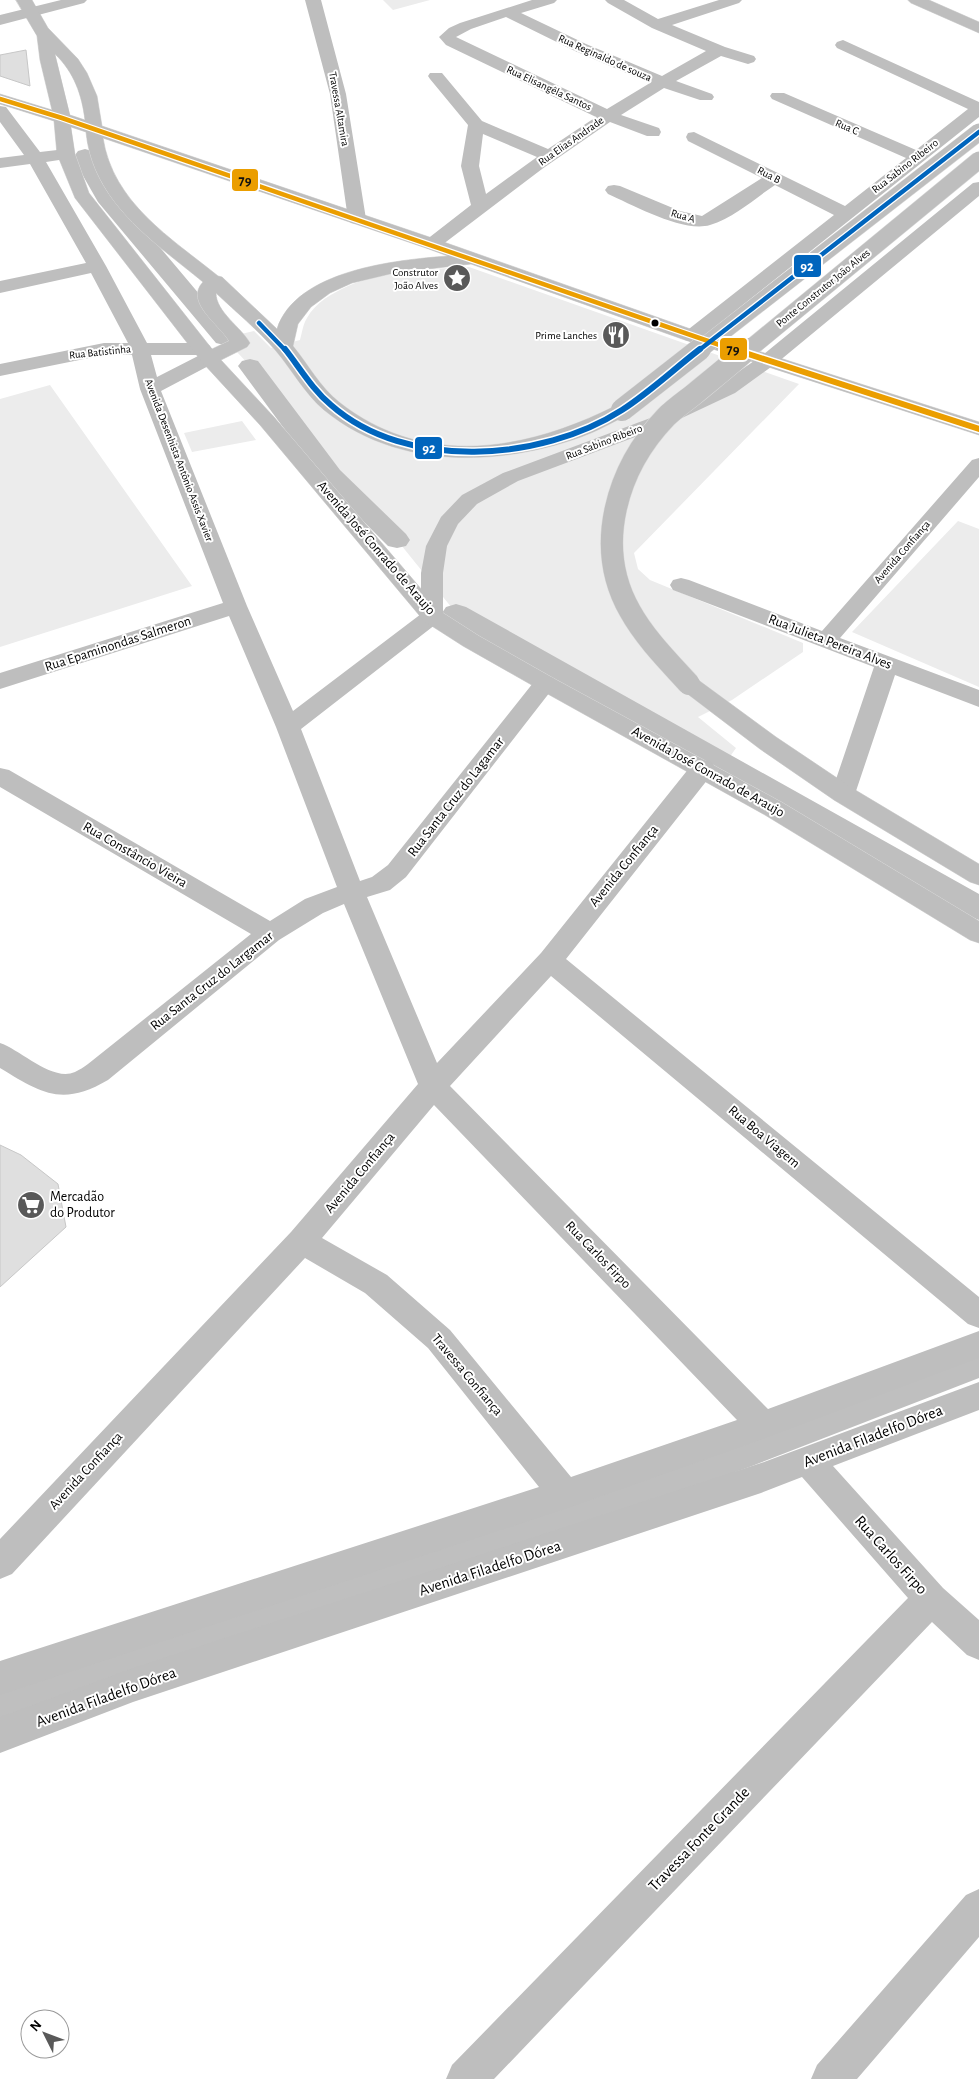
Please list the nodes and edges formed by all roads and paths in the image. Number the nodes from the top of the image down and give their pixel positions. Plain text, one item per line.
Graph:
1 (79, 0) edge
2 (312, 0) edge
3 (549, 0) edge
4 (612, 0) edge
5 (734, 0) edge
6 (916, 0) edge
7 (948, 0) edge
8 (27, 6) edge
9 (508, 12) junction
10 (979, 14) edge
11 (0, 20) edge
12 (657, 25) junction
13 (979, 28) edge
14 (45, 35) junction
15 (843, 45) dead end
16 (719, 50) junction
17 (748, 59) dead end
18 (436, 76) dead end
19 (660, 82) junction
20 (778, 96) dead end
21 (706, 97) dead end
22 (0, 99) edge
23 (979, 109) edge
24 (0, 111) edge
25 (608, 116) junction
26 (62, 118) junction
27 (476, 124) junction
28 (95, 130) junction
29 (653, 132) dead end
30 (979, 132) edge
31 (694, 137) dead end
32 (66, 154) junction
33 (559, 155) junction
34 (35, 157) junction
35 (917, 157) junction
36 (979, 160) edge
37 (0, 163) edge
38 (774, 178) junction
39 (979, 187) edge
40 (614, 190) dead end
41 (480, 207) junction
42 (845, 213) junction
43 (357, 219) junction
44 (432, 244) junction
45 (473, 259) junction
46 (97, 266) junction
47 (215, 281) junction
48 (0, 287) edge
49 (692, 336) junction
50 (283, 347) junction
51 (140, 348) junction
52 (206, 353) junction
53 (767, 362) junction
54 (0, 370) edge
55 (150, 389) junction
56 (979, 429) edge
57 (979, 464) edge
58 (681, 585) dead end
59 (236, 606) junction
60 (432, 616) junction
61 (826, 640) junction
62 (887, 664) junction
63 (0, 681) edge
64 (545, 683) junction
65 (979, 699) edge
66 (288, 727) junction
67 (703, 768) junction
68 (0, 776) edge
69 (843, 794) junction
70 (979, 876) edge
71 (352, 892) junction
72 (270, 933) junction
73 (979, 933) edge
74 (550, 960) junction
75 (0, 1054) edge
76 (433, 1086) junction
77 (302, 1241) junction
78 (979, 1315) edge
79 (979, 1344) edge
80 (979, 1396) edge
81 (763, 1425) junction
82 (809, 1462) junction
83 (565, 1494) junction
84 (0, 1563) edge
85 (931, 1600) junction
86 (979, 1643) edge
87 (0, 1678) edge
88 (0, 1735) edge
89 (979, 1908) edge
90 (466, 2079) edge
91 (831, 2079) edge

1 - 8 street
2 - 43 street, Travessa Altamira
3 - 9 street
4 - 12 street
5 - 12 street
6 - 13 street
7 - 10 street
8 - 11 street
8 - 14 street
9 - 19 street, Rua Reginaldo de souza
9 - 25 street, Rua Elisangêla Santos
12 - 16 street
14 - 26 street, Avenida José Conrado de Araujo
14 - 28 street
15 - 23 street
16 - 17 street
16 - 19 street, Rua Elias Andrade
18 - 27 street
19 - 21 street, Rua Reginaldo de souza
19 - 25 street, Rua Elias Andrade
20 - 35 street, Rua C
22 - 26 street
23 - 35 street, Rua Sabino Ribeiro
24 - 34 street, Avenida Desenhista Antônio Assis Xavier
25 - 29 street, Rua Elisangêla Santos
25 - 33 street, Rua Elias Andrade
26 - 28 street
26 - 32 street, Avenida José Conrado de Araujo
27 - 33 street
27 - 41 street
28 - 43 street
28 - 47 street
30 - 50 street, Ponte Construtor João Alves, bridge
31 - 38 street, Rua B
32 - 34 street
32 - 52 street, Avenida José Conrado de Araujo
33 - 41 street, Rua Elias Andrade
34 - 37 street
34 - 46 street, Avenida Desenhista Antônio Assis Xavier
35 - 42 street, Rua Sabino Ribeiro
36 - 69 street, Ponte Construtor João Alves, bridge
38 - 40 street, Rua A
38 - 42 street, Rua B
39 - 53 street, Rua Sabino Ribeiro
41 - 44 street, Rua Elias Andrade
42 - 49 street, Rua Sabino Ribeiro
43 - 44 street
44 - 45 street
45 - 49 street
45 - 50 street
46 - 48 street
46 - 51 street, Avenida Desenhista Antônio Assis Xavier
47 - 50 street
47 - 52 street
49 - 53 street
51 - 52 street, Rua Batistinha
51 - 54 street, Rua Batistinha
51 - 55 street, Avenida Desenhista Antônio Assis Xavier
52 - 55 street
52 - 60 street, Avenida José Conrado de Araujo
53 - 56 street
53 - 60 street, Rua Sabino Ribeiro
55 - 59 street, Avenida Desenhista Antônio Assis Xavier
57 - 61 street, Avenida Confiança
58 - 61 street, Rua Julieta Pereira Alves
59 - 63 street, Rua Epaminondas Salmeron
59 - 66 street, Avenida Desenhista Antônio Assis Xavier
60 - 64 street, Avenida José Conrado de Araujo
60 - 66 street
61 - 62 street, Rua Julieta Pereira Alves
62 - 65 street, Rua Julieta Pereira Alves
62 - 69 street
64 - 67 street, Avenida José Conrado de Araujo
64 - 71 street, Rua Santa Cruz do Lagamar
66 - 71 street, Avenida Desenhista Antônio Assis Xavier
67 - 73 street, Avenida José Conrado de Araujo
67 - 74 street, Avenida Confiança
68 - 72 street, Rua Constâncio Vieira
69 - 70 street
71 - 72 street, Rua Santa Cruz do Largamar
71 - 76 street, Avenida Desenhista Antônio Assis Xavier
72 - 75 street, Rua Santa Cruz do Largamar
74 - 76 street, Avenida Confiança
74 - 78 street, Rua Boa Viagem
76 - 77 street, Avenida Confiança
76 - 81 street, Rua Carlos Firpo
77 - 83 street, Travessa Confiança
77 - 84 street, Avenida Confiança
79 - 81 street
80 - 82 street, Avenida Filadelfo Dórea
81 - 83 street
82 - 85 street, Rua Carlos Firpo
82 - 88 street, Avenida Filadelfo Dórea
83 - 87 street
85 - 86 street, Rua Carlos Firpo
85 - 90 street, Travessa Fonte Grande
89 - 91 street

